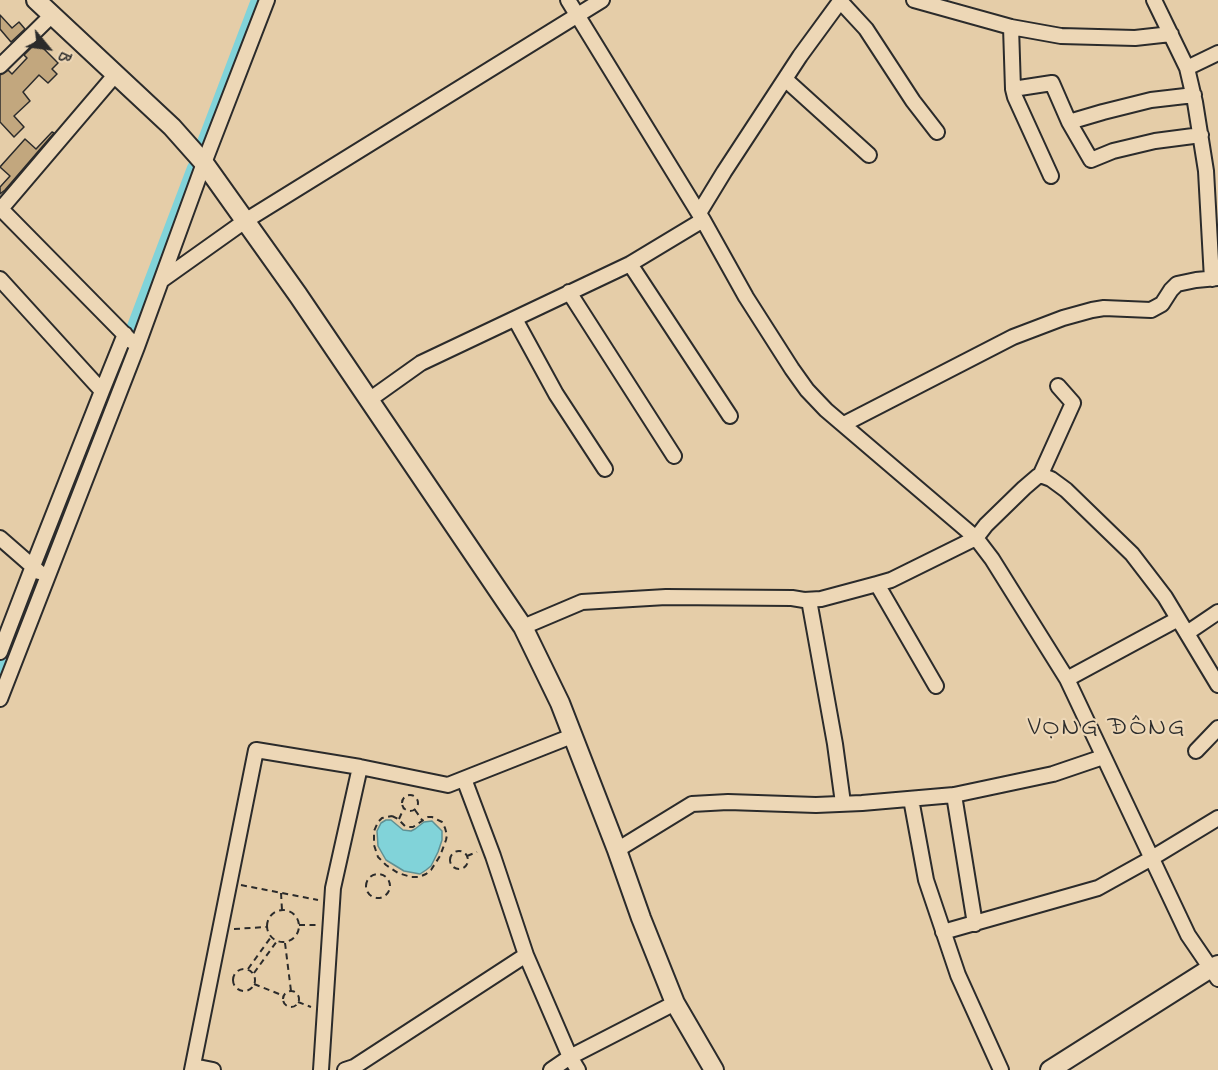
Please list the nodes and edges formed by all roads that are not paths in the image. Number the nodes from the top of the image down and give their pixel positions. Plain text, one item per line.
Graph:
1 (36, 0) edge
2 (267, 0) edge
3 (568, 0) edge
4 (602, 0) edge
5 (914, 0) edge
6 (1154, 0) edge
7 (841, 1) edge
8 (52, 15) junction
9 (578, 15) junction
10 (1011, 27) junction
11 (1171, 34) junction
12 (1218, 53) edge
13 (0, 66) edge
14 (1187, 68) junction
15 (115, 75) junction
16 (785, 79) junction
17 (1012, 88) junction
18 (1194, 95) junction
19 (1069, 122) junction
20 (937, 132) dead end
21 (1201, 135) junction
22 (1203, 150) junction
23 (1218, 150) edge
24 (869, 155) dead end
25 (204, 163) junction
26 (1051, 176) dead end
27 (0, 209) edge
28 (701, 216) junction
29 (1213, 217) edge
30 (245, 221) junction
31 (630, 264) junction
32 (1215, 278) edge
33 (0, 279) edge
34 (162, 280) junction
35 (569, 292) junction
36 (515, 319) junction
37 (124, 334) junction
38 (137, 347) junction
39 (1058, 386) dead end
40 (102, 391) junction
41 (369, 400) junction
42 (730, 416) dead end
43 (844, 424) junction
44 (674, 456) dead end
45 (605, 469) dead end
46 (1040, 476) junction
47 (0, 538) edge
48 (976, 538) junction
49 (33, 566) junction
50 (48, 579) junction
51 (877, 584) junction
52 (809, 600) junction
53 (1218, 612) edge
54 (1178, 619) junction
55 (523, 627) junction
56 (1186, 633) junction
57 (0, 652) edge
58 (1067, 679) junction
59 (1218, 685) edge
60 (936, 686) dead end
61 (0, 699) edge
62 (1218, 728) edge
63 (572, 736) junction
64 (1196, 751) dead end
65 (1102, 757) junction
66 (360, 767) junction
67 (464, 779) junction
68 (954, 795) junction
69 (911, 799) junction
70 (843, 803) junction
71 (1218, 818) edge
72 (617, 850) junction
73 (1152, 858) junction
74 (975, 924) junction
75 (943, 932) junction
76 (526, 955) junction
77 (1216, 971) edge
78 (675, 1003) junction
79 (570, 1057) junction
80 (193, 1068) edge
81 (213, 1070) edge
82 (321, 1070) edge
83 (345, 1070) edge
84 (551, 1070) edge
85 (578, 1070) edge
86 (714, 1070) edge
87 (1001, 1070) edge
88 (1050, 1070) edge

1 - 8 street
2 - 25 street
3 - 9 street
4 - 9 street
5 - 10 street
6 - 11 street
7 - 16 street
7 - 20 street
8 - 13 street
8 - 15 street
9 - 28 street
9 - 30 street
10 - 11 street
10 - 17 street
11 - 14 street
12 - 14 street
14 - 18 street
15 - 25 street
15 - 27 street
16 - 24 street
16 - 28 street
17 - 19 street
17 - 26 street
18 - 19 street
18 - 21 street
19 - 21 street
21 - 22 street
22 - 23 street
22 - 29 street
25 - 30 street
25 - 34 street
27 - 37 street
28 - 31 street
28 - 43 street
29 - 32 street
30 - 34 street
30 - 41 street
31 - 35 street
31 - 42 street
32 - 43 street
33 - 40 street
34 - 38 street
35 - 36 street
35 - 44 street
36 - 41 street
36 - 45 street
37 - 38 street
37 - 40 street
38 - 50 street
39 - 46 street
40 - 49 street
41 - 55 street
43 - 48 street
46 - 48 street
46 - 54 street
47 - 49 street
48 - 51 street
48 - 58 street
49 - 50 street
49 - 57 street
50 - 61 street
51 - 52 street
51 - 60 street
52 - 55 street
52 - 70 street
53 - 56 street
54 - 56 street
54 - 58 street
55 - 63 street
56 - 59 street
58 - 65 street
62 - 64 street
63 - 67 street
63 - 72 street
65 - 68 street
65 - 73 street
66 - 67 street
66 - 80 street
66 - 82 street
67 - 76 street
68 - 69 street
68 - 74 street
69 - 70 street
69 - 75 street
70 - 72 street
71 - 73 street
72 - 78 street
73 - 74 street
73 - 77 street
74 - 75 street
75 - 87 street
76 - 79 street
76 - 83 street
77 - 88 street
78 - 79 street
78 - 86 street
79 - 84 street
79 - 85 street
80 - 81 street

